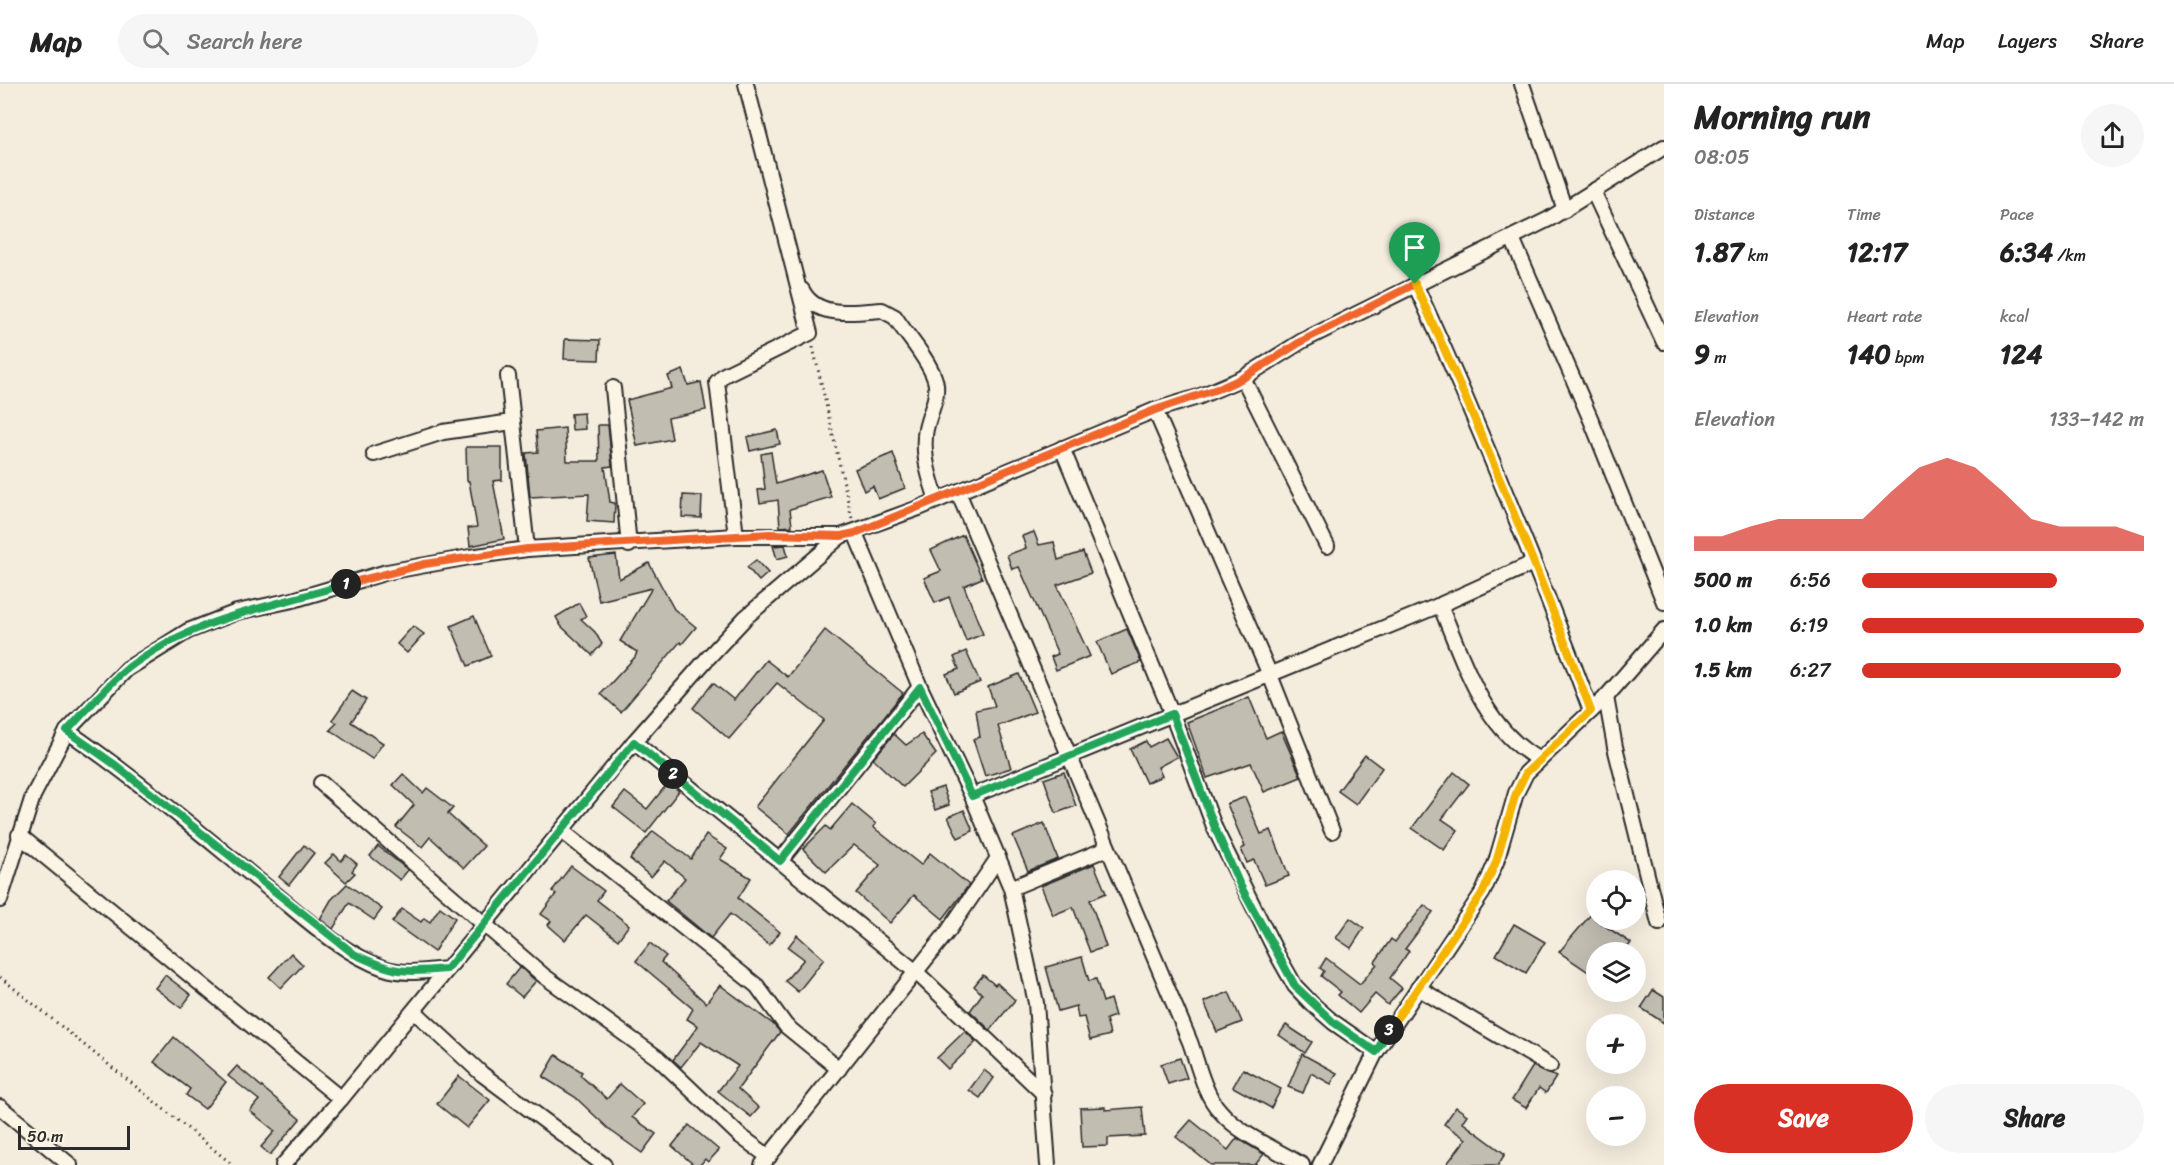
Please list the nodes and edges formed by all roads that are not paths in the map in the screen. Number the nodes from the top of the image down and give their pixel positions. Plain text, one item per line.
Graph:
1 (746, 84) edge
2 (1522, 84) edge
3 (1664, 147) edge
4 (1593, 191) junction
5 (1565, 210) junction
6 (1512, 238) junction
7 (795, 277) junction
8 (1415, 284) junction
9 (1664, 342) edge
10 (508, 376) dead end
11 (1243, 378) junction
12 (613, 388) dead end
13 (1155, 410) junction
14 (512, 422) junction
15 (1062, 448) junction
16 (374, 454) dead end
17 (958, 492) junction
18 (937, 500) junction
19 (848, 534) junction
20 (736, 536) junction
21 (629, 545) junction
22 (1327, 546) dead end
23 (527, 549) junction
24 (1533, 563) junction
25 (1664, 602) edge
26 (1440, 605) junction
27 (1664, 630) edge
28 (1270, 675) junction
29 (920, 687) junction
30 (1606, 697) junction
31 (1591, 711) junction
32 (1172, 714) junction
33 (67, 731) junction
34 (634, 742) junction
35 (1069, 757) junction
36 (1538, 759) junction
37 (321, 783) dead end
38 (972, 796) junction
39 (562, 831) junction
40 (1332, 831) dead end
41 (19, 835) junction
42 (1106, 849) junction
43 (998, 858) junction
44 (780, 861) junction
45 (1011, 888) junction
46 (0, 900) edge
47 (485, 923) junction
48 (1659, 923) dead end
49 (447, 969) junction
50 (916, 972) junction
51 (1418, 988) junction
52 (414, 1011) junction
53 (1376, 1052) junction
54 (1550, 1066) dead end
55 (839, 1069) junction
56 (1044, 1094) junction
57 (341, 1099) junction
58 (0, 1107) edge
59 (765, 1161) edge
60 (70, 1165) edge
61 (283, 1165) edge
62 (604, 1165) edge
63 (1048, 1165) edge
64 (1302, 1165) edge
65 (1320, 1165) edge

1 - 7 street
2 - 5 street
3 - 4 street
4 - 5 street
4 - 9 street
5 - 6 street
6 - 8 street
6 - 25 street
7 - 18 street
7 - 20 street
8 - 11 street
8 - 24 street
10 - 14 street
11 - 13 street
11 - 22 street
12 - 21 street
13 - 15 street
13 - 28 street
14 - 16 street
14 - 23 street
15 - 17 street
15 - 32 street
17 - 18 street
17 - 35 street
18 - 19 street
19 - 20 street
19 - 29 street
19 - 34 street
20 - 21 street
21 - 23 street
23 - 33 street
24 - 26 street
24 - 31 street
26 - 28 street
26 - 36 street
27 - 30 street
28 - 32 street
28 - 40 street
29 - 38 street
29 - 44 street
30 - 31 street
30 - 48 street
31 - 36 street
32 - 35 street
32 - 53 street
33 - 41 street
33 - 49 street
34 - 39 street
34 - 44 street
35 - 38 street
35 - 42 street
36 - 51 street
37 - 47 street
38 - 43 street
39 - 47 street
39 - 55 street
41 - 46 street
41 - 57 street
42 - 45 street
42 - 64 street
43 - 45 street
43 - 50 street
44 - 50 street
45 - 56 street
47 - 49 street
47 - 59 street
49 - 52 street
50 - 55 street
50 - 56 street
51 - 53 street
51 - 54 street
52 - 57 street
52 - 62 street
53 - 65 street
55 - 59 street
56 - 63 street
57 - 61 street
58 - 60 street

